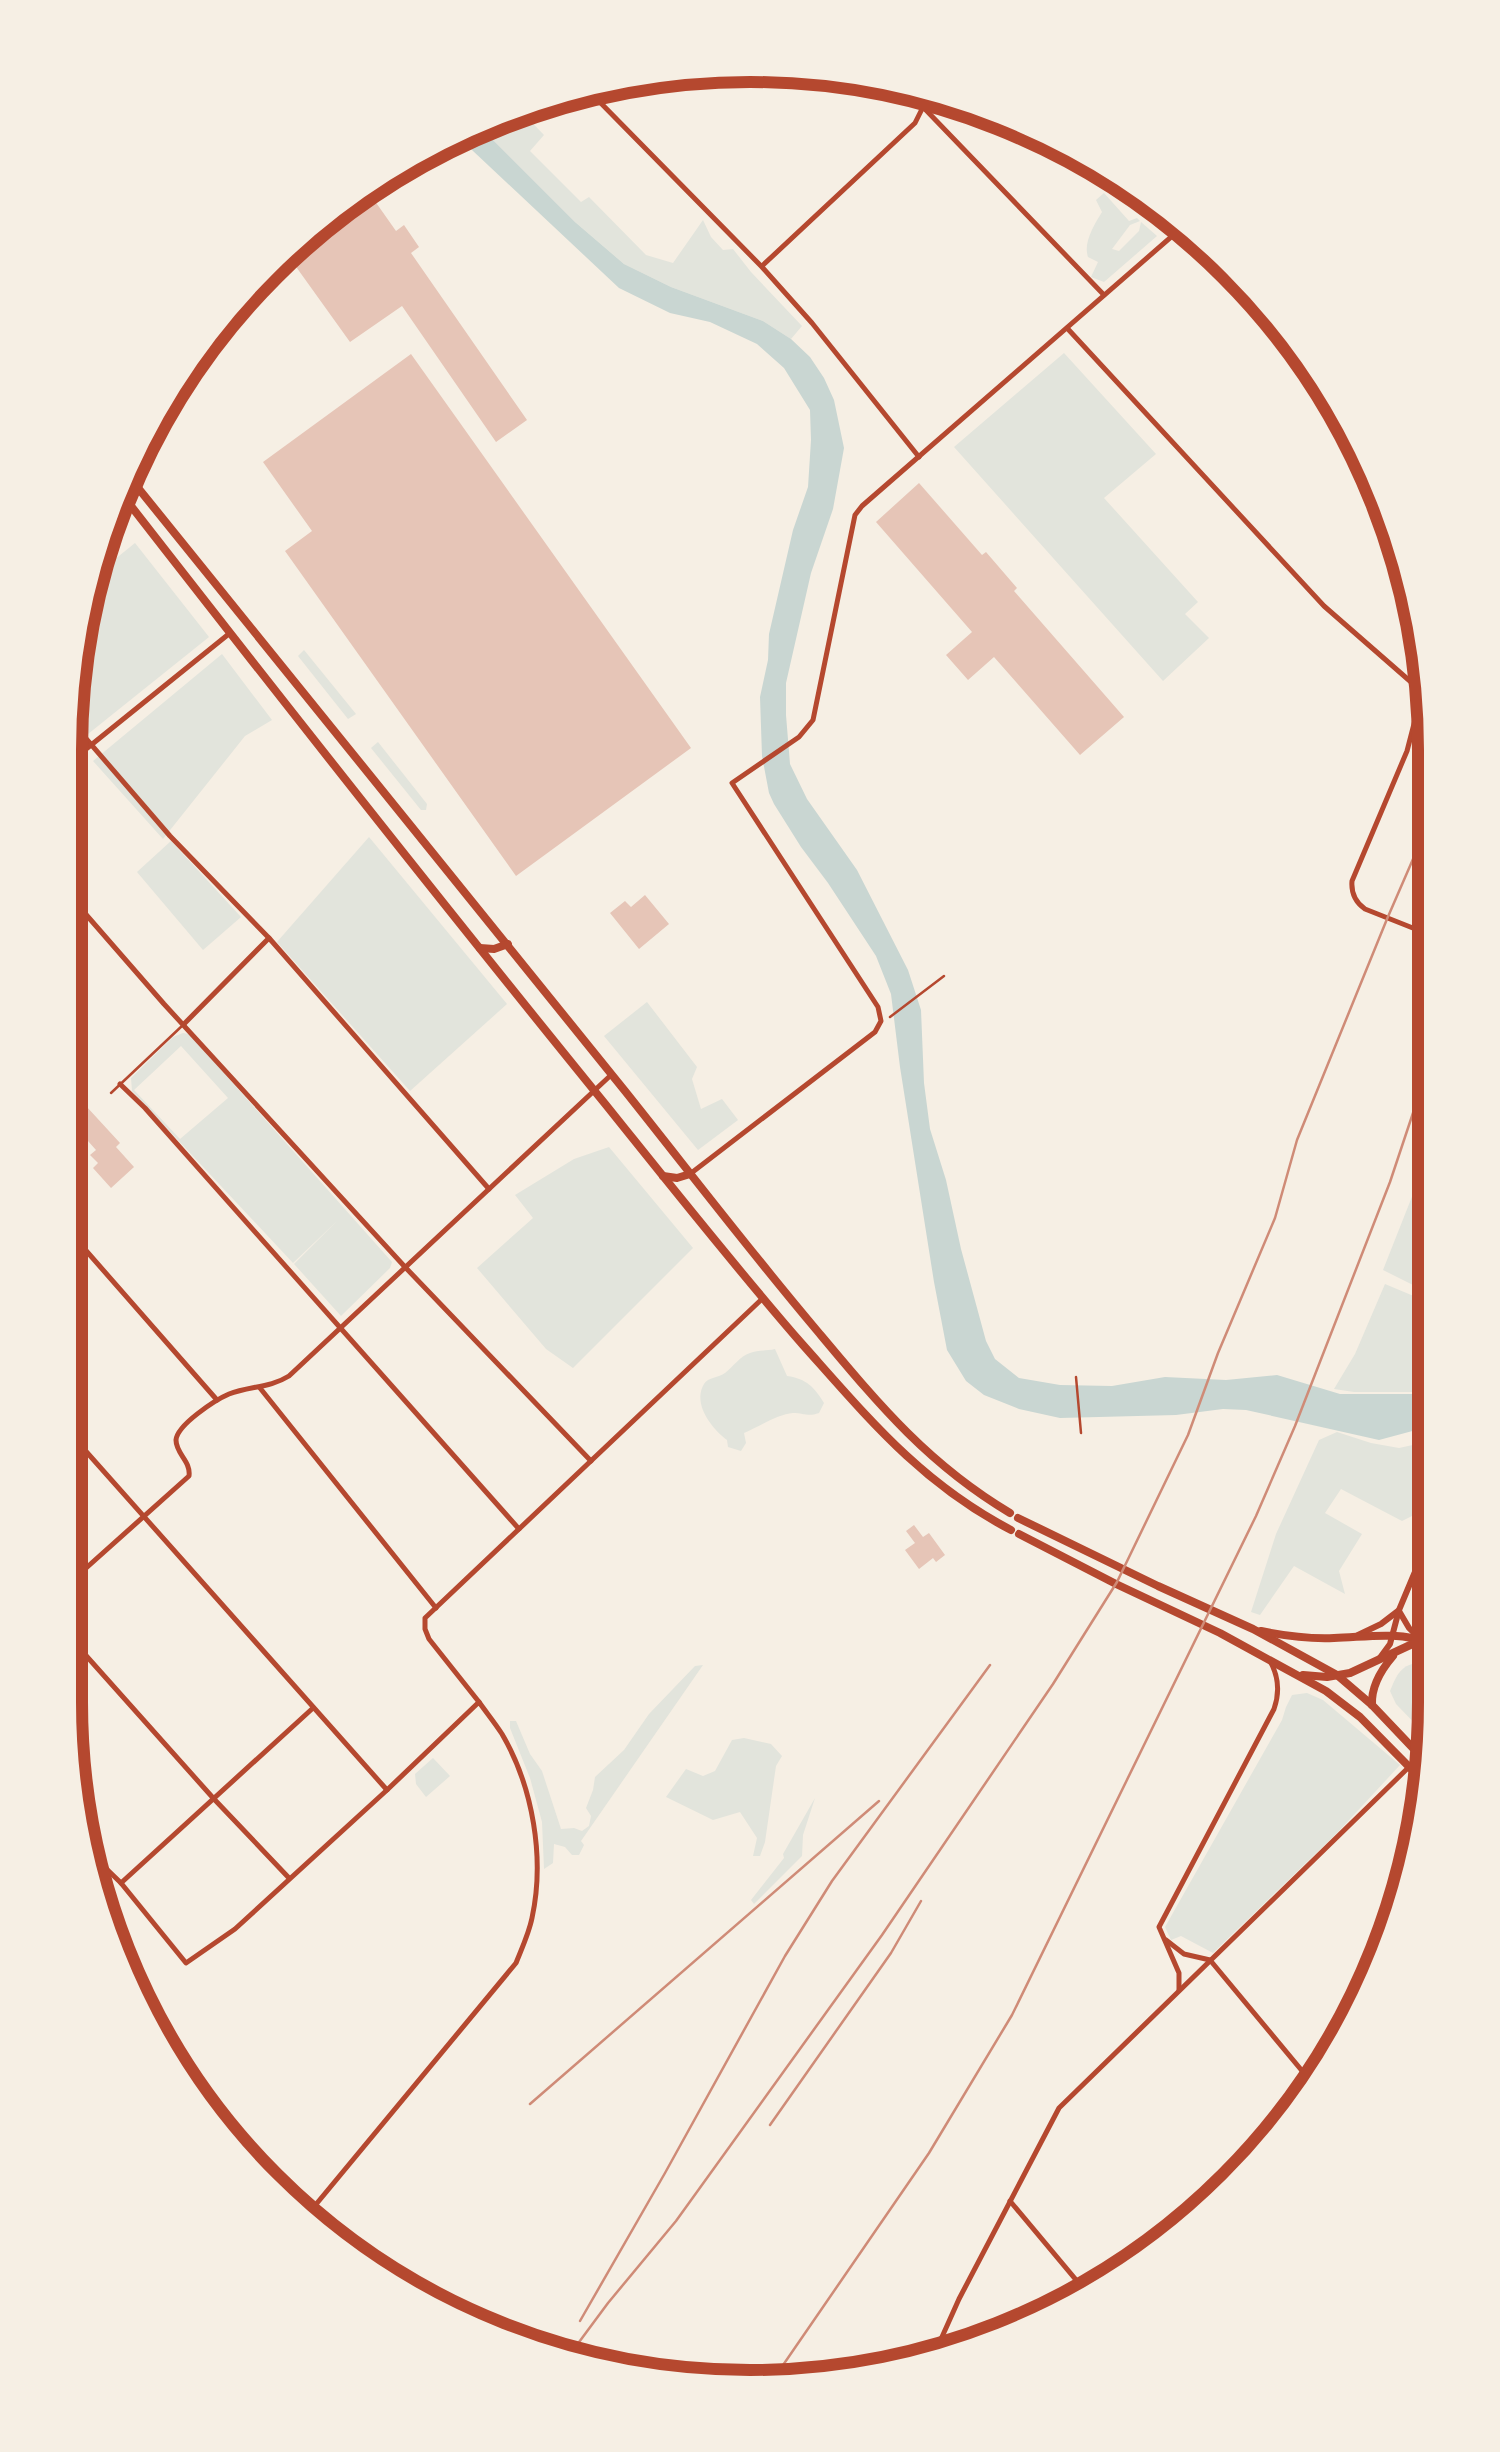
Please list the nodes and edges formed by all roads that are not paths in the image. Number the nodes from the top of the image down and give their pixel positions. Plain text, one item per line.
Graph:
1 (598, 100) edge
2 (923, 108) joint
3 (1174, 235) edge
4 (762, 266) junction
5 (1104, 296) junction
6 (1067, 328) junction
7 (919, 457) junction
8 (137, 486) edge
9 (130, 504) edge
10 (250, 628) junction
11 (230, 633) junction
12 (1414, 685) edge
13 (1416, 712) edge
14 (83, 734) edge
15 (92, 745) junction
16 (82, 753) edge
17 (82, 909) edge
18 (1418, 930) edge
19 (269, 938) junction
20 (508, 944) junction
21 (480, 948) junction
22 (944, 976) dead end
23 (890, 1017) dead end
24 (184, 1024) junction
25 (612, 1076) junction
26 (120, 1084) junction
27 (594, 1092) junction
28 (111, 1093) dead end
29 (690, 1174) junction
30 (662, 1176) junction
31 (490, 1189) junction
32 (82, 1246) edge
33 (405, 1268) junction
34 (787, 1295) junction
35 (762, 1298) junction
36 (340, 1328) junction
37 (1076, 1376) dead end
38 (260, 1388) junction
39 (217, 1400) junction
40 (1081, 1433) dead end
41 (82, 1447) edge
42 (591, 1460) junction
43 (145, 1516) junction
44 (519, 1530) junction
45 (1418, 1565) edge
46 (82, 1572) edge
47 (436, 1608) junction
48 (1399, 1610) junction
49 (1253, 1630) junction
50 (1393, 1634) junction
51 (1418, 1635) edge
52 (1353, 1637) junction
53 (1418, 1639) edge
54 (1418, 1642) edge
55 (82, 1650) edge
56 (1399, 1650) junction
57 (1268, 1658) junction
58 (1372, 1664) junction
59 (1297, 1674) junction
60 (1336, 1676) junction
61 (1374, 1686) junction
62 (479, 1702) junction
63 (1372, 1705) junction
64 (313, 1708) junction
65 (1416, 1751) edge
66 (1410, 1766) junction
67 (1414, 1770) edge
68 (387, 1790) junction
69 (214, 1799) junction
70 (103, 1865) edge
71 (289, 1878) junction
72 (121, 1883) junction
73 (1159, 1927) junction
74 (1210, 1960) junction
75 (1178, 1992) junction
76 (1305, 2073) edge
77 (1010, 2201) junction
78 (313, 2207) edge
79 (1078, 2283) edge
80 (940, 2342) edge

1 - 4 street
2 - 4 street
2 - 5 street
3 - 5 street
4 - 7 street
5 - 6 street
6 - 7 street
6 - 12 street
7 - 29 street
8 - 10 main road
9 - 11 main road
10 - 11 main road
10 - 20 main road
11 - 15 street
11 - 21 main road
13 - 18 street
14 - 15 street
15 - 16 street
15 - 19 street
17 - 24 street
19 - 24 street
19 - 31 street
20 - 21 main road
20 - 25 main road
21 - 27 main road
22 - 23 lane
24 - 26 lane
24 - 33 street
25 - 27 street
25 - 29 main road
26 - 28 lane
26 - 36 street
27 - 30 main road
27 - 31 street
29 - 30 main road
29 - 34 main road
30 - 35 main road
31 - 33 street
32 - 39 street
33 - 36 street
33 - 42 street
34 - 35 main road
34 - 49 main road
35 - 42 street
35 - 57 main road
36 - 38 street
36 - 44 street
37 - 40 lane
38 - 39 street
38 - 47 street
39 - 43 street
41 - 43 street
42 - 44 street
43 - 46 street
43 - 64 street
44 - 47 street
45 - 48 main road
47 - 62 street
48 - 50 main road
48 - 51 main road
48 - 52 main road
49 - 52 main road
49 - 60 main road
50 - 52 main road
50 - 53 main road
50 - 58 main road
54 - 56 main road
55 - 69 street
56 - 58 main road
56 - 61 main road
57 - 59 main road
57 - 73 street
58 - 60 main road
58 - 61 main road
59 - 60 main road
59 - 66 main road
60 - 63 main road
61 - 63 main road
62 - 68 street
62 - 78 street
63 - 65 main road
64 - 68 street
64 - 69 street
66 - 67 main road
66 - 74 street
68 - 71 street
69 - 71 street
69 - 72 street
70 - 72 street
71 - 72 street
73 - 74 street
73 - 75 street
74 - 75 street
74 - 76 street
75 - 77 street
77 - 79 street
77 - 80 street

